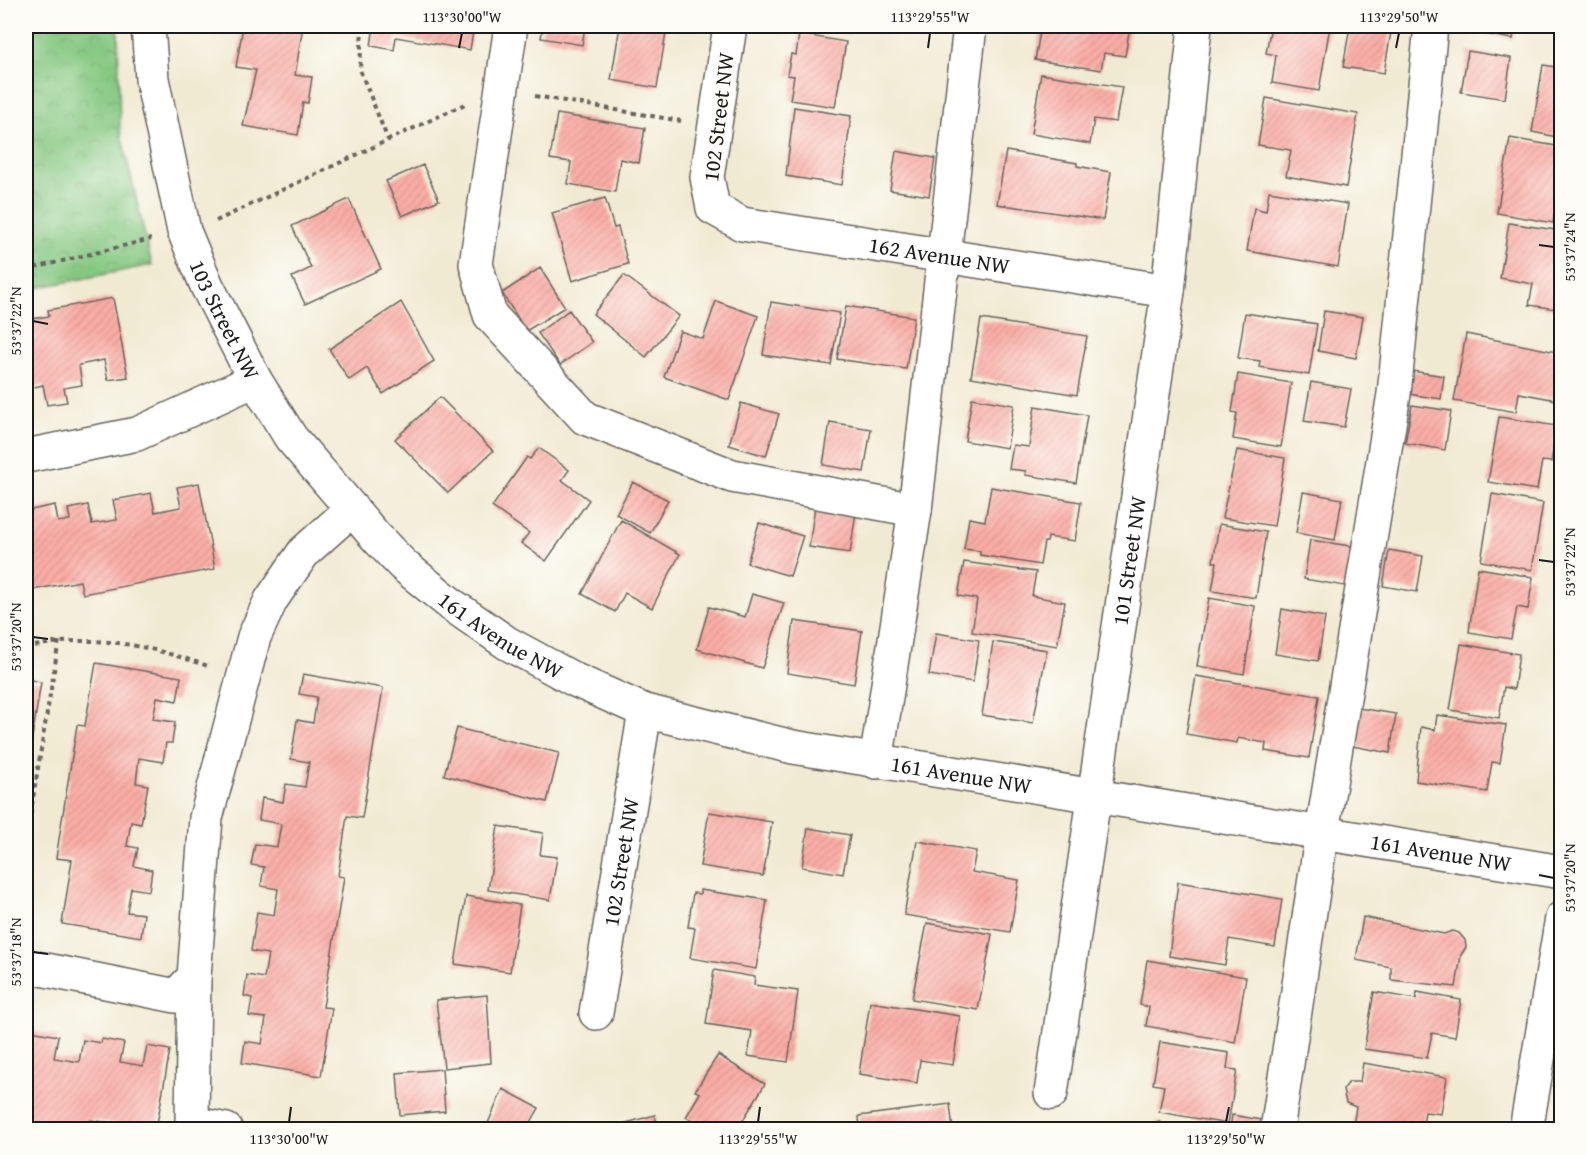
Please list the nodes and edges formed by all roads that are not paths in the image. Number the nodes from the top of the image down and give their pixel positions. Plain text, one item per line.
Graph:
1 (148, 26) edge
2 (511, 26) edge
3 (730, 26) edge
4 (970, 26) edge
5 (1195, 26) edge
6 (1431, 26) edge
7 (713, 208) joint
8 (944, 255) junction
9 (1168, 291) junction
10 (255, 380) junction
11 (26, 456) edge
12 (351, 510) junction
13 (915, 510) junction
14 (403, 565) joint
15 (645, 711) junction
16 (876, 762) junction
17 (1097, 797) junction
18 (1322, 832) junction
19 (1562, 872) edge
20 (1562, 918) edge
21 (26, 966) edge
22 (194, 977) junction
23 (596, 1013) dead end
24 (1052, 1093) dead end
25 (226, 1130) edge
26 (1277, 1130) edge
27 (1526, 1130) edge

1 - 10 street, 103 Street NW
2 - 13 street
3 - 7 street, 102 Street NW
4 - 8 street
5 - 9 street, 101 Street NW
6 - 18 street
7 - 8 street, 162 Avenue NW
8 - 9 street, 162 Avenue NW
8 - 13 street
9 - 17 street, 101 Street NW
10 - 11 street
10 - 12 street, 103 Street NW
12 - 14 street, 103 Street NW
12 - 22 street
13 - 16 street
14 - 15 street, 161 Avenue NW
15 - 16 street, 161 Avenue NW
15 - 23 street, 102 Street NW
16 - 17 street, 161 Avenue NW
17 - 18 street, 161 Avenue NW
17 - 24 street, 101 Street NW
18 - 19 street, 161 Avenue NW
18 - 26 street
20 - 27 street
21 - 22 street
22 - 25 street

